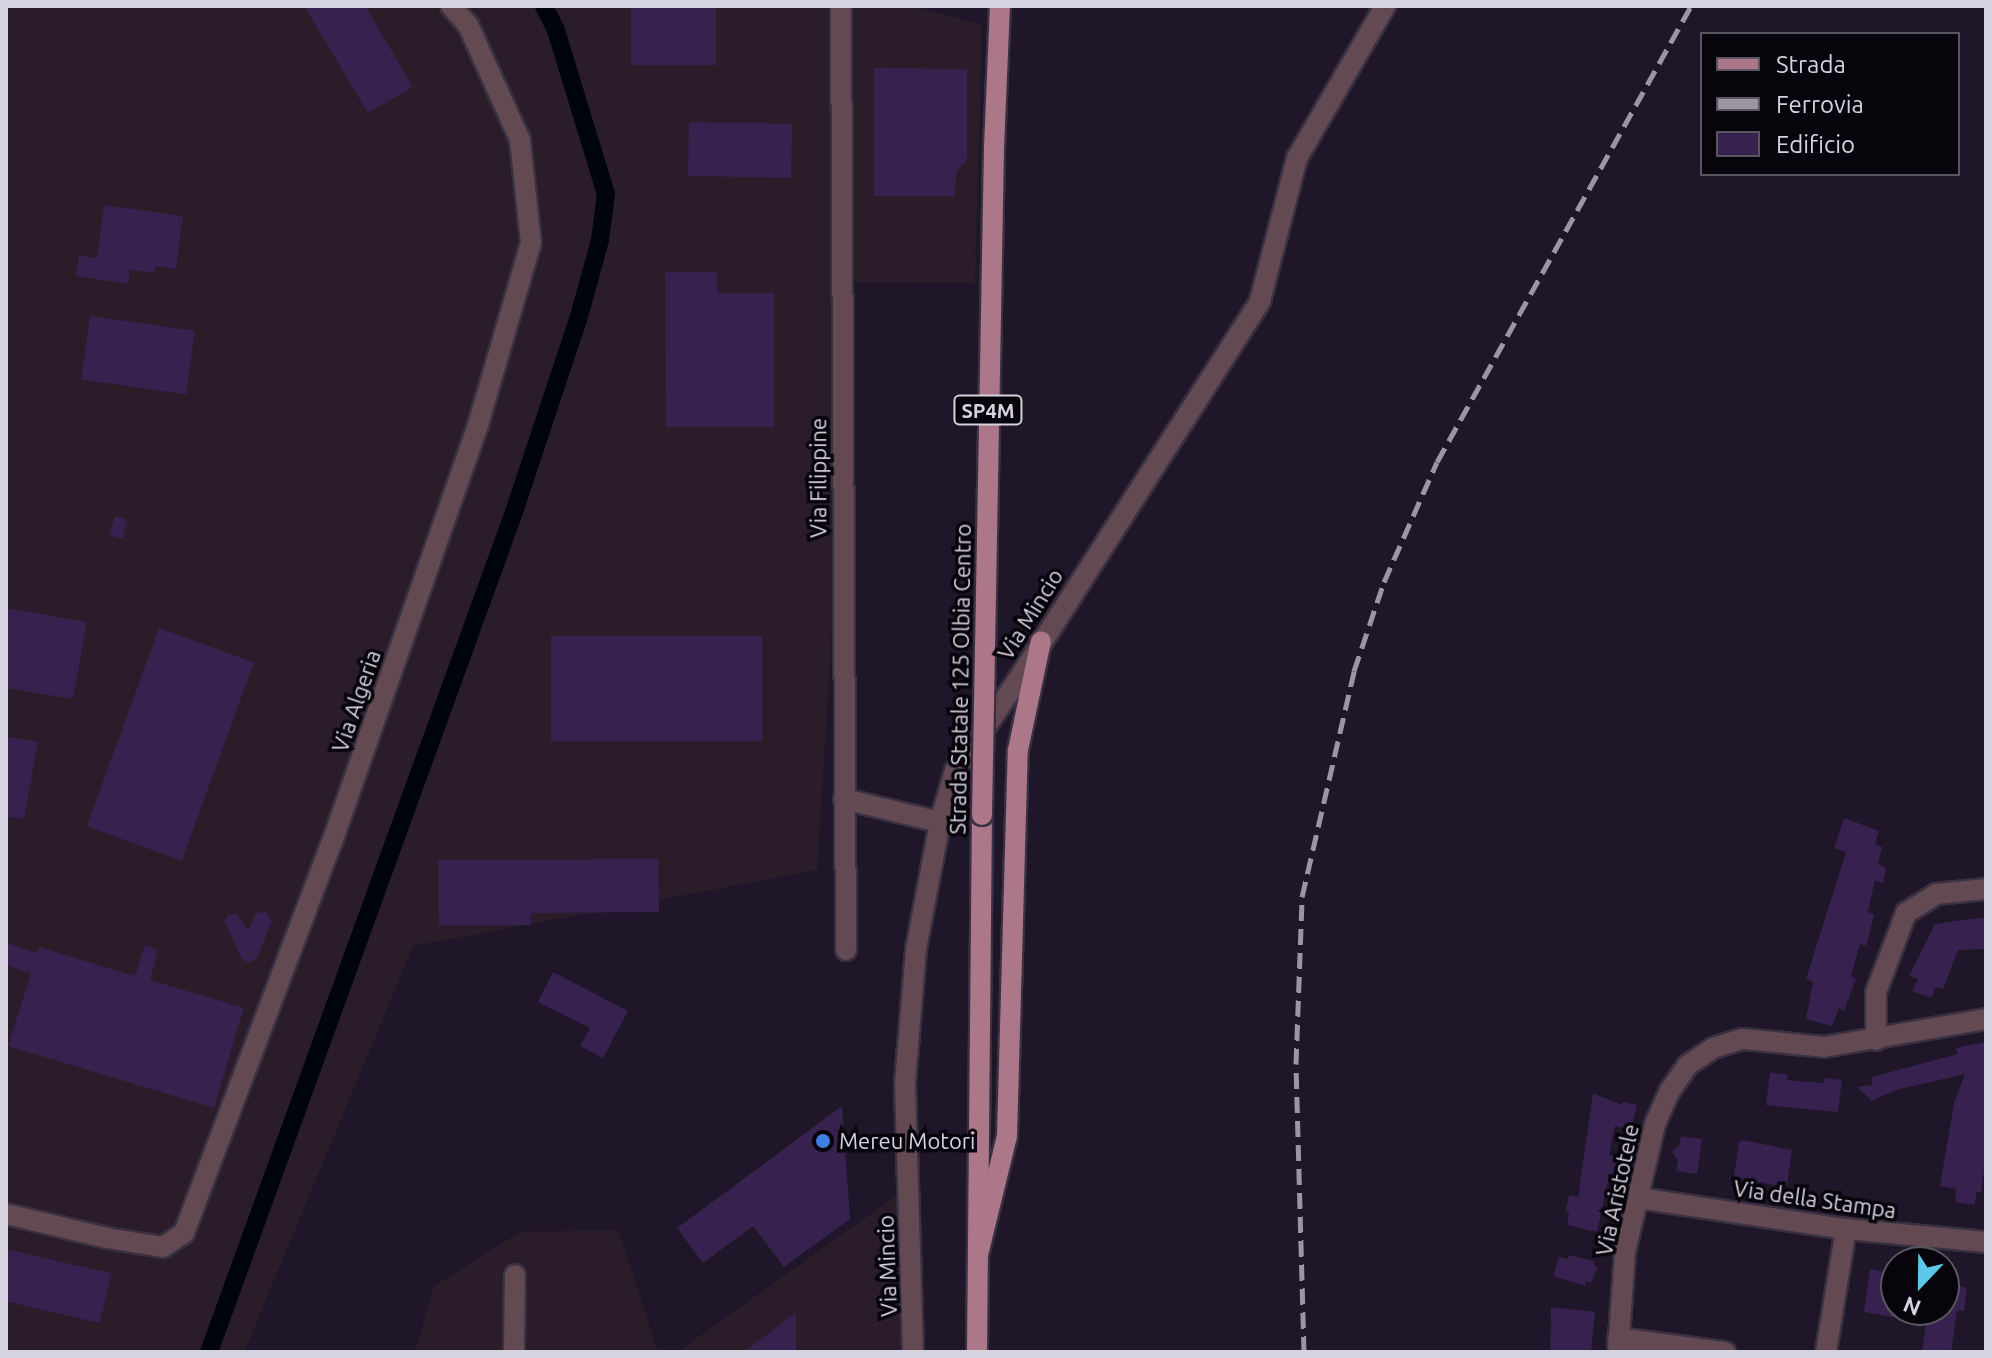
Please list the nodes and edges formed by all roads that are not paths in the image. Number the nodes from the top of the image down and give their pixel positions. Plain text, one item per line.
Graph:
1 (451, 6) edge
2 (841, 6) edge
3 (1000, 6) edge
4 (1385, 6) edge
5 (1041, 641) junction
6 (844, 799) junction
7 (940, 822) junction
8 (1986, 889) edge
9 (846, 950) dead end
10 (1986, 1019) edge
11 (1876, 1040) junction
12 (1638, 1198) junction
13 (6, 1214) edge
14 (1846, 1229) junction
15 (1986, 1242) edge
16 (978, 1255) junction
17 (515, 1275) dead end
18 (1618, 1345) edge
19 (514, 1352) edge
20 (913, 1352) edge
21 (977, 1352) edge
22 (1725, 1352) edge
23 (1826, 1352) edge

1 - 13 street, Via Algeria
2 - 6 street, Via Filippine
3 - 16 main road, Strada Statale 125 Olbia Centro / SP4M, bridge
4 - 5 street, Via Mincio
5 - 7 street, Via Mincio
5 - 16 main road
6 - 7 street
6 - 9 street, Via Filippine
7 - 20 street, Via Mincio
8 - 11 street
10 - 11 street, Via Aristotele
11 - 12 street, Via Aristotele
12 - 14 street, Via della Stampa
12 - 18 street, Via Aristotele
14 - 15 street, Via della Stampa
14 - 23 street
16 - 21 main road, Strada Statale 125 Olbia Centro / SP4M
17 - 19 street
18 - 22 street

